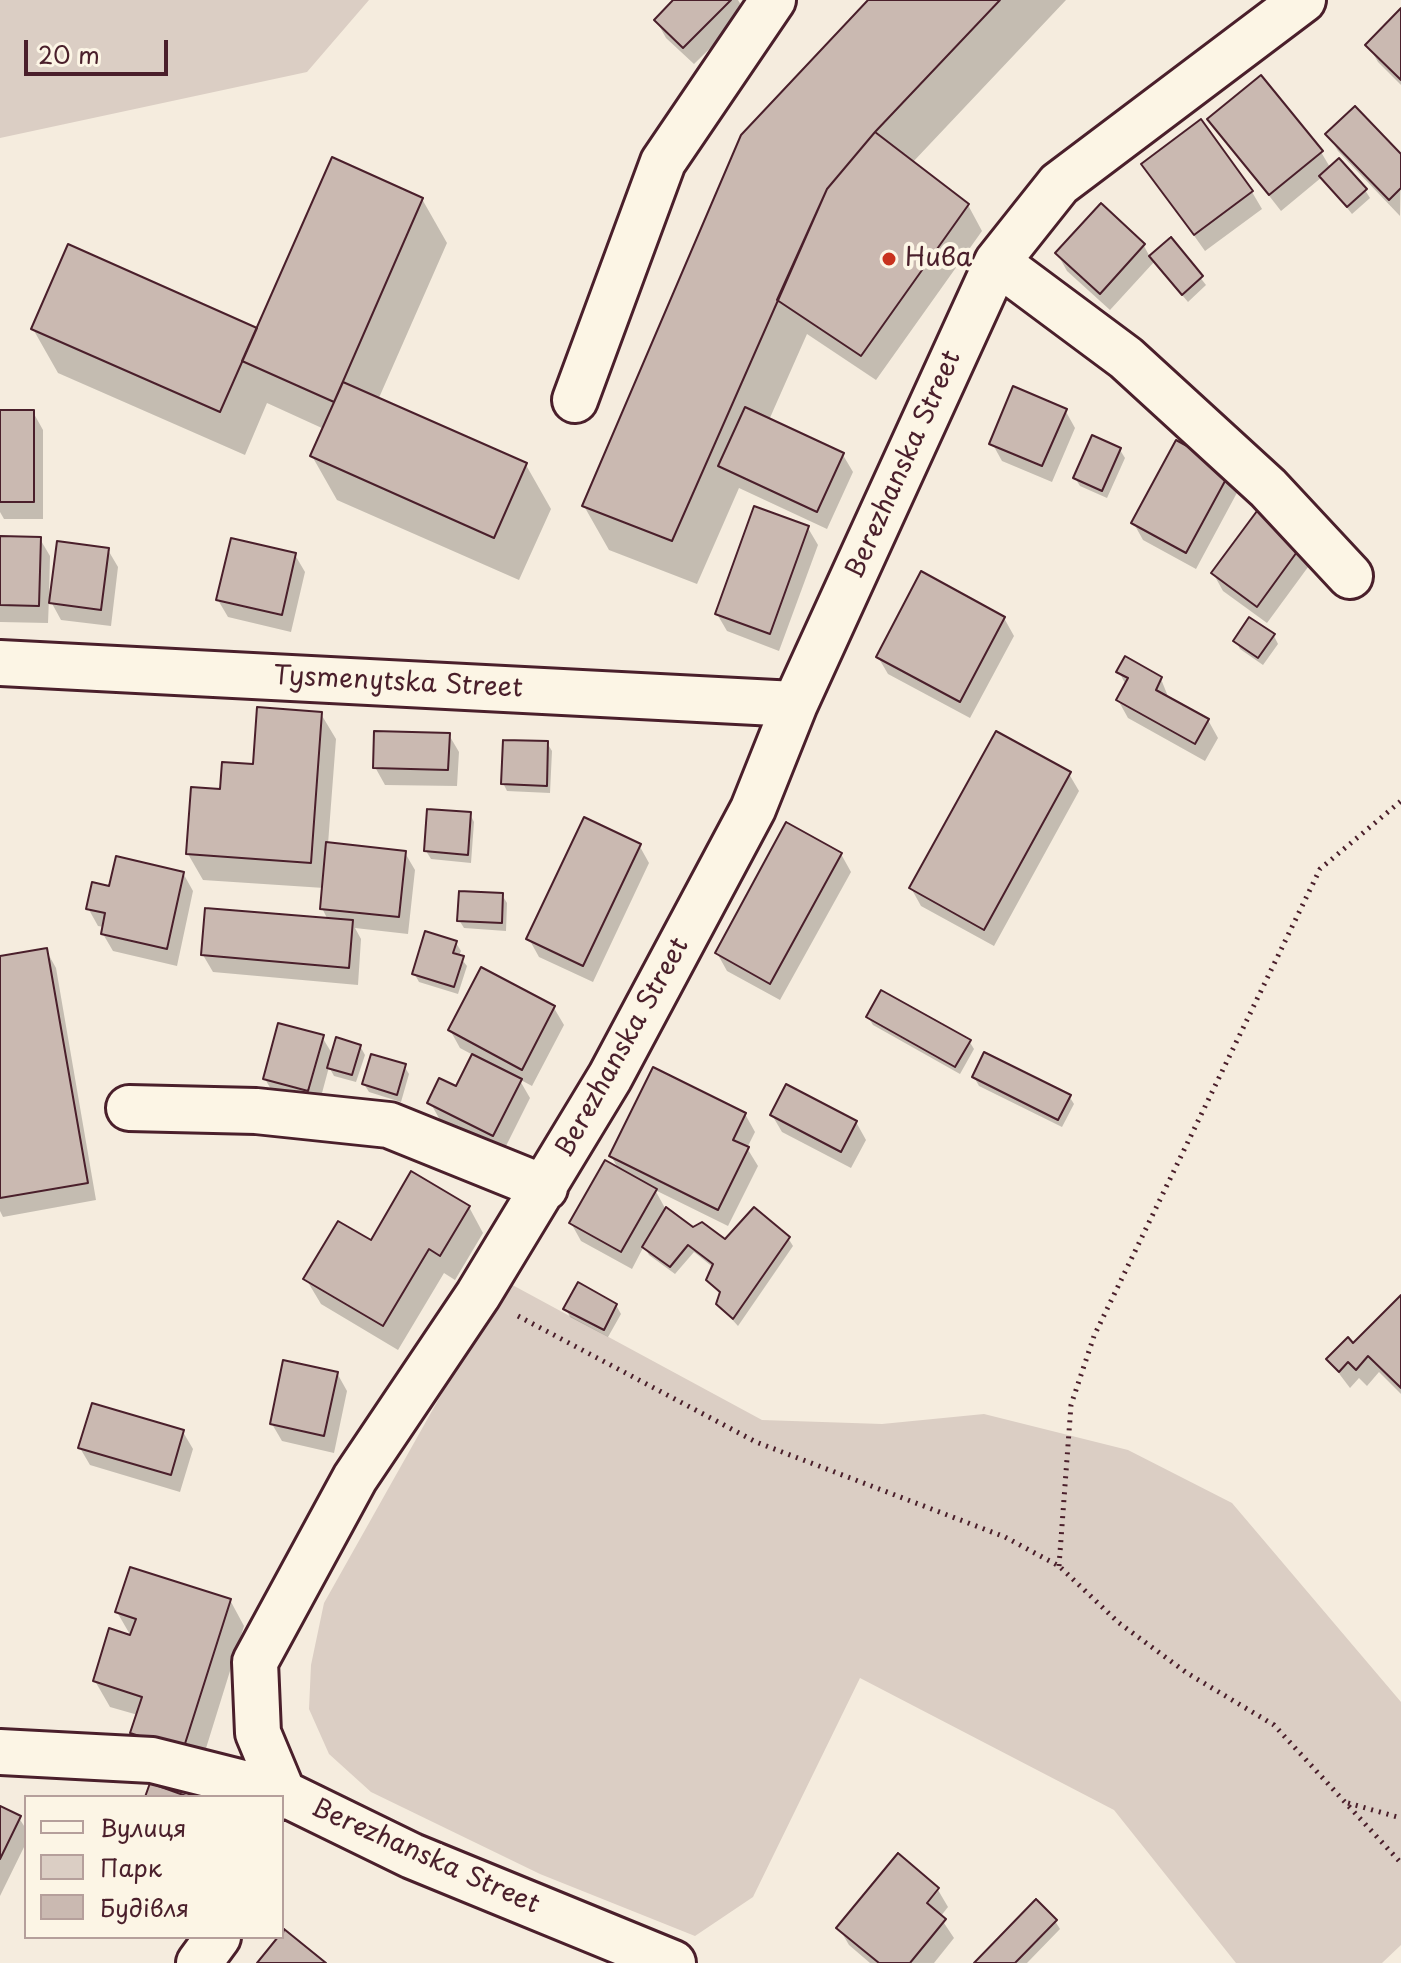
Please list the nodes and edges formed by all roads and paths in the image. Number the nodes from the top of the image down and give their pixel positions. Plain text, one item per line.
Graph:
1 (773, 0) edge
2 (1303, 0) edge
3 (997, 262) junction
4 (575, 400) dead end
5 (1350, 576) dead end
6 (0, 663) edge
7 (795, 704) junction
8 (1401, 801) edge
9 (129, 1108) dead end
10 (545, 1188) junction
11 (478, 1295) junction
12 (1059, 1566) junction
13 (0, 1752) edge
14 (282, 1795) edge
15 (284, 1796) edge
16 (1348, 1803) junction
17 (1401, 1818) edge
18 (1401, 1863) edge
19 (217, 1939) edge
20 (199, 1963) edge
21 (673, 1963) edge

1 - 4 street
2 - 3 street, Berezhanska Street
3 - 5 street
3 - 7 street, Berezhanska Street
6 - 7 street, Tysmenytska Street
7 - 10 street, Berezhanska Street
8 - 12 path
9 - 10 street
10 - 11 street, Berezhanska Street
11 - 12 path
11 - 14 street, Berezhanska Street
12 - 16 path
13 - 14 street
15 - 21 street, Berezhanska Street
16 - 17 path
16 - 18 path
19 - 20 street

